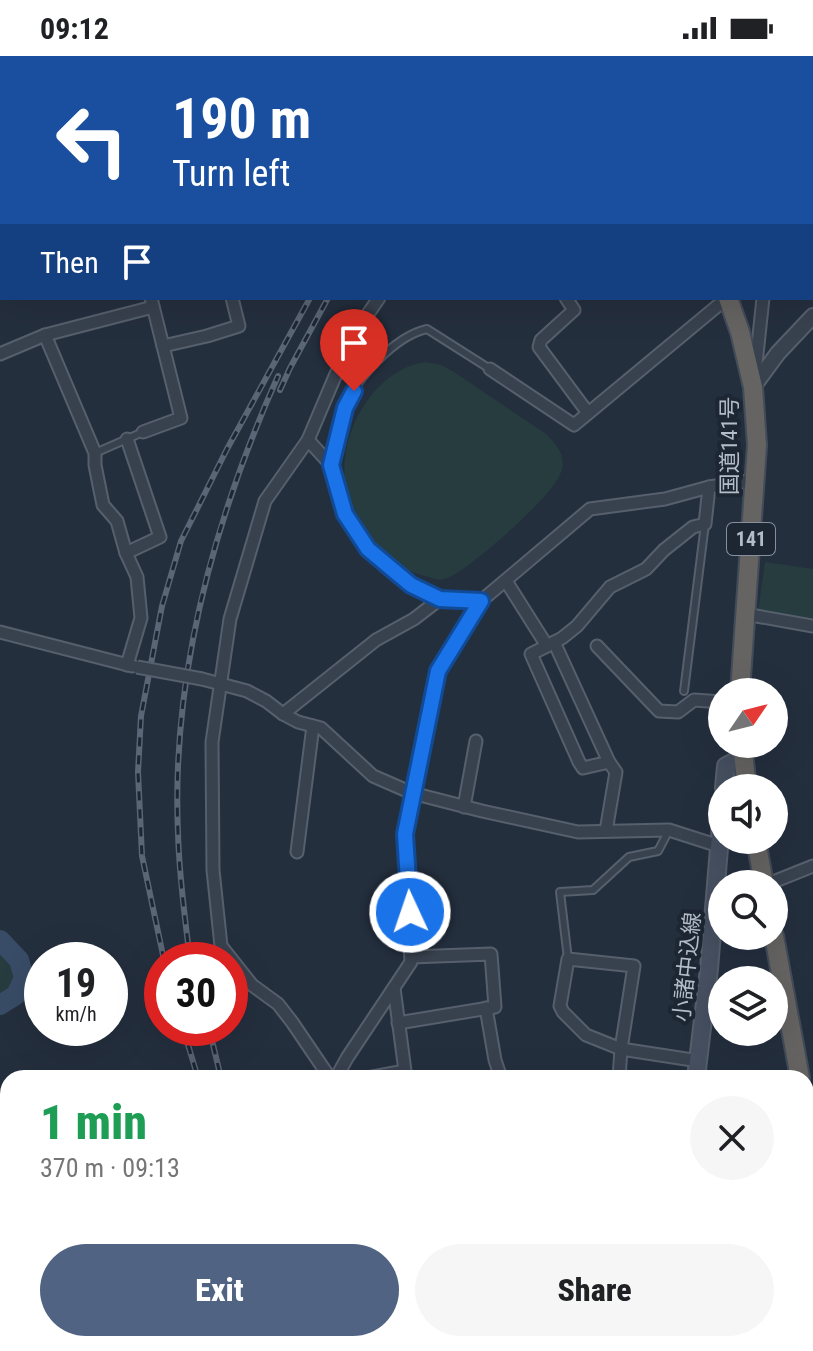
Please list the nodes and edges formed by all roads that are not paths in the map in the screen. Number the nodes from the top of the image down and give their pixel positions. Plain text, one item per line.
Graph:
1 (232, 300) edge
2 (378, 300) edge
3 (567, 300) edge
4 (725, 300) edge
5 (728, 300) edge
6 (763, 300) edge
7 (152, 302) edge
8 (813, 316) edge
9 (45, 335) junction
10 (163, 346) junction
11 (0, 354) edge
12 (490, 369) joint
13 (753, 387) junction
14 (588, 413) junction
15 (143, 432) joint
16 (127, 439) junction
17 (308, 440) junction
18 (95, 453) junction
19 (331, 465) junction
20 (756, 480) junction
21 (709, 487) junction
22 (705, 524) junction
23 (126, 553) junction
24 (506, 581) junction
25 (440, 599) junction
26 (481, 601) junction
27 (745, 614) junction
28 (813, 626) edge
29 (0, 632) edge
30 (550, 644) junction
31 (597, 646) dead end
32 (132, 666) junction
33 (741, 678) edge
34 (221, 683) junction
35 (684, 691) dead end
36 (708, 701) edge
37 (283, 714) junction
38 (313, 726) junction
39 (476, 741) dead end
40 (609, 762) junction
41 (412, 793) junction
42 (464, 807) junction
43 (669, 830) junction
44 (606, 831) junction
45 (708, 842) edge
46 (297, 852) dead end
47 (718, 854) edge
48 (813, 867) edge
49 (788, 876) edge
50 (777, 950) edge
51 (411, 957) junction
52 (568, 959) junction
53 (394, 988) junction
54 (486, 1008) junction
55 (398, 1023) junction
56 (621, 1049) junction
57 (699, 1061) junction
58 (324, 1070) edge
59 (340, 1070) edge
60 (405, 1070) edge
61 (498, 1070) edge
62 (620, 1070) edge
63 (697, 1070) edge
64 (799, 1070) edge

1 - 10 street
2 - 17 street
3 - 14 street
4 - 14 street
5 - 13 highway, 国道141号 / 141
6 - 13 street
7 - 9 street
7 - 10 street
8 - 13 street
9 - 11 street
9 - 18 street
10 - 15 street
12 - 14 street
12 - 19 lane
13 - 20 highway, 国道141号 / 141
15 - 16 lane
16 - 18 lane
16 - 23 street
17 - 19 street
17 - 34 street
18 - 23 street
19 - 25 street
20 - 21 street
20 - 27 highway, 国道141号 / 141
21 - 22 street
21 - 24 street
22 - 30 street
22 - 35 lane
23 - 32 street
24 - 26 street
24 - 30 street
25 - 26 street
25 - 37 street
26 - 41 street
27 - 28 street
27 - 33 highway, 国道141号 / 141
29 - 32 street
30 - 40 street
30 - 40 street
31 - 36 street
32 - 34 street, bridge
34 - 37 street
34 - 58 street
37 - 38 street
38 - 41 street
38 - 46 street
39 - 42 street
40 - 44 street
41 - 42 street
41 - 51 street
42 - 44 street
43 - 44 street
43 - 45 street
43 - 52 lane
47 - 57 main road, 小諸中込線
48 - 49 street
50 - 64 highway
51 - 53 street
51 - 54 street
52 - 56 street
52 - 56 street
53 - 55 street
53 - 59 street
54 - 55 street
54 - 61 street
55 - 60 street
56 - 57 street
56 - 62 street
57 - 63 main road, 小諸中込線

